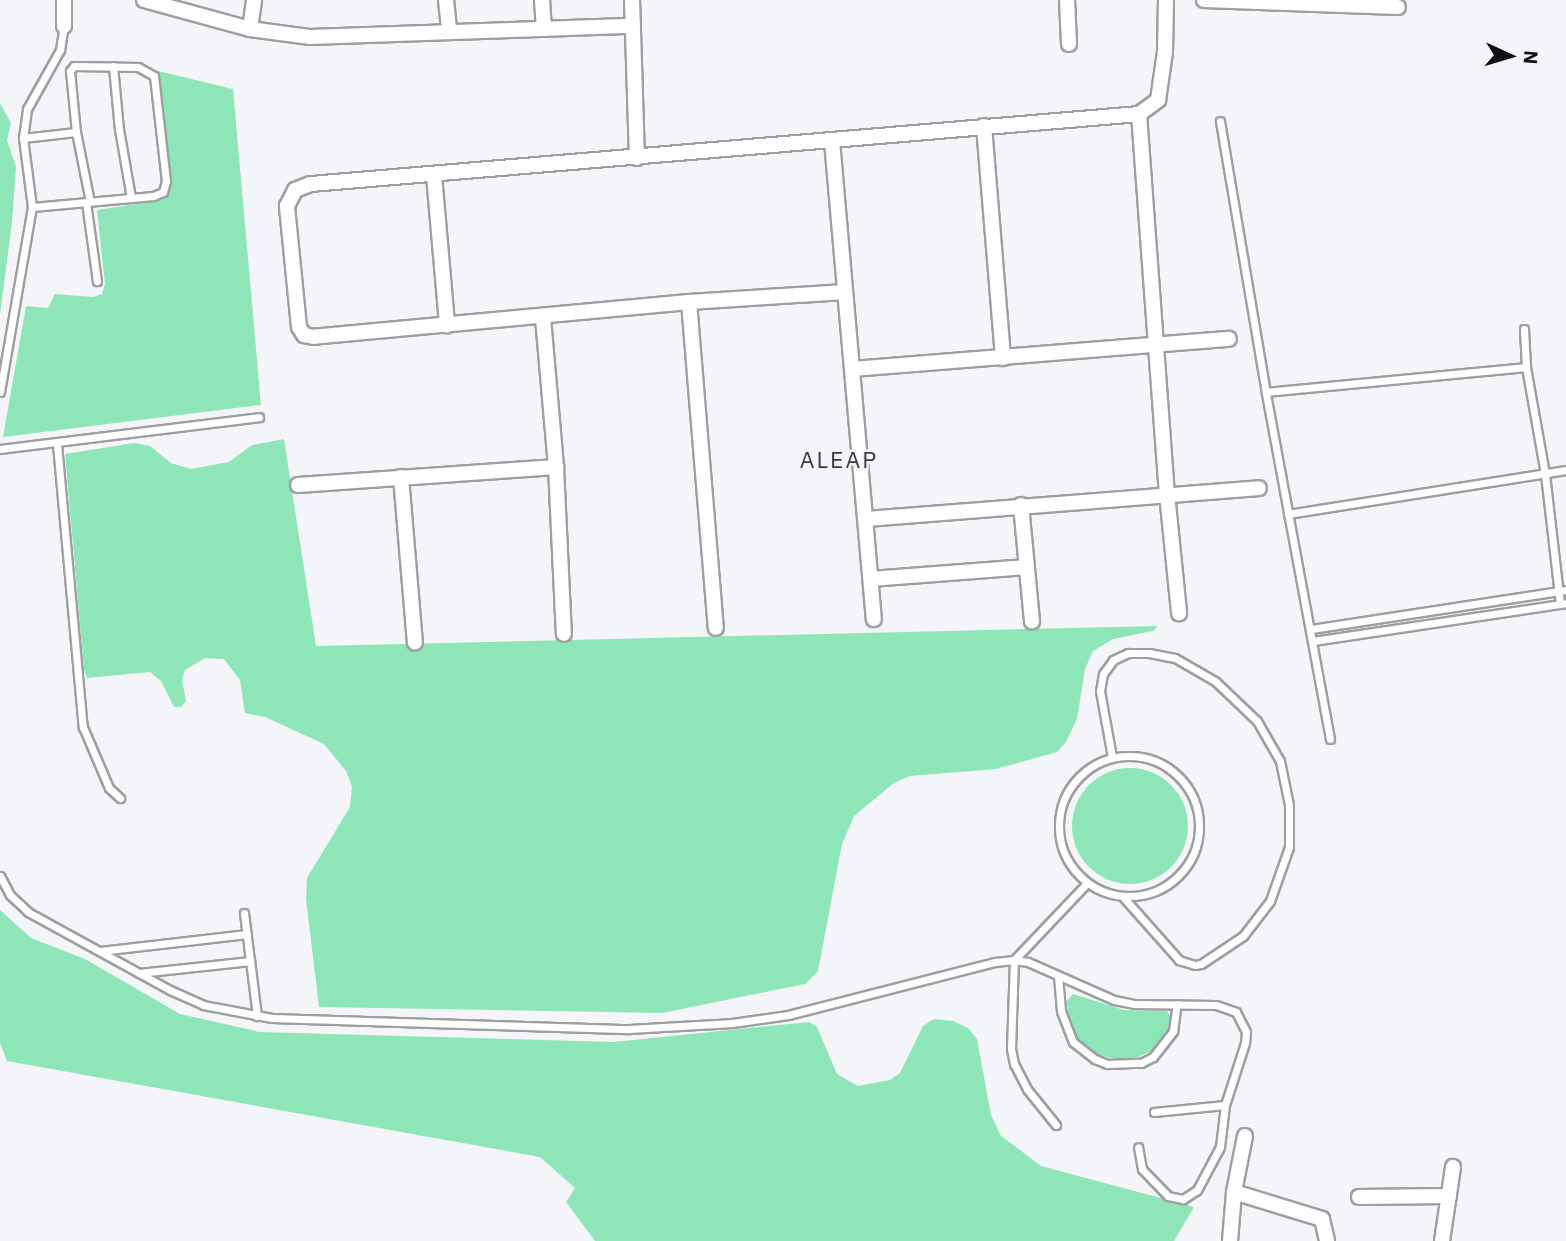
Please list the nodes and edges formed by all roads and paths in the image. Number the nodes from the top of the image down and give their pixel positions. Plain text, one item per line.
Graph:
1 (64, 0) edge
2 (144, 0) edge
3 (254, 0) edge
4 (446, 0) edge
5 (542, 0) edge
6 (632, 0) edge
7 (1067, 0) edge
8 (1166, 0) edge
9 (1204, 0) edge
10 (162, 2) edge
11 (1398, 6) dead end
12 (64, 26) joint
13 (633, 26) junction
14 (250, 29) junction
15 (544, 29) junction
16 (449, 31) junction
17 (1069, 44) dead end
18 (113, 66) junction
19 (1139, 114) junction
20 (1220, 121) dead end
21 (984, 126) junction
22 (76, 132) junction
23 (23, 138) junction
24 (832, 141) junction
25 (637, 158) junction
26 (434, 175) junction
27 (131, 198) junction
28 (88, 202) junction
29 (32, 207) junction
30 (97, 281) dead end
31 (845, 292) junction
32 (689, 302) junction
33 (543, 318) junction
34 (447, 325) junction
35 (1524, 329) dead end
36 (1229, 340) dead end
37 (1158, 345) junction
38 (1003, 358) junction
39 (1527, 368) junction
40 (853, 369) junction
41 (0, 392) edge
42 (1266, 392) junction
43 (259, 417) dead end
44 (57, 444) junction
45 (0, 449) edge
46 (556, 467) junction
47 (1566, 470) edge
48 (1545, 474) junction
49 (401, 477) junction
50 (299, 485) dead end
51 (1259, 488) dead end
52 (1167, 495) junction
53 (1021, 505) junction
54 (1289, 514) junction
55 (867, 519) junction
56 (1027, 567) junction
57 (871, 579) junction
58 (1562, 591) edge
59 (1563, 604) edge
60 (1179, 614) dead end
61 (874, 619) dead end
62 (1032, 621) dead end
63 (716, 628) dead end
64 (1311, 629) junction
65 (564, 634) dead end
66 (1313, 641) junction
67 (415, 642) dead end
68 (1330, 739) dead end
69 (1112, 757) junction
70 (120, 798) dead end
71 (0, 876) edge
72 (1086, 884) junction
73 (1123, 897) junction
74 (244, 913) dead end
75 (247, 934) junction
76 (99, 951) junction
77 (1014, 960) junction
78 (250, 961) junction
79 (138, 973) junction
80 (1058, 976) junction
81 (1177, 1004) junction
82 (257, 1016) junction
83 (1225, 1105) junction
84 (1154, 1112) dead end
85 (1056, 1125) dead end
86 (1245, 1136) dead end
87 (1138, 1147) dead end
88 (1453, 1167) dead end
89 (1234, 1192) junction
90 (1449, 1196) junction
91 (1360, 1197) dead end
92 (1230, 1241) edge
93 (1327, 1241) edge
94 (1442, 1241) edge

1 - 12 street
2 - 10 street
3 - 14 street
4 - 16 street
5 - 15 street
6 - 13 street
7 - 17 street
8 - 19 street
9 - 11 street
10 - 14 street
12 - 23 lane
13 - 15 street
13 - 25 street
14 - 16 street
15 - 16 street
18 - 22 lane
18 - 27 lane
18 - 27 lane
19 - 21 street
19 - 37 street
20 - 42 lane
21 - 24 street
21 - 38 street
22 - 23 lane
22 - 28 lane
23 - 29 lane
24 - 25 street
24 - 31 street
25 - 26 street
26 - 34 street
26 - 34 street
27 - 28 lane
28 - 29 lane
28 - 30 lane
29 - 41 lane
31 - 32 street
31 - 40 street
32 - 33 street
32 - 63 street
33 - 34 street
33 - 46 street
35 - 39 lane
36 - 37 street
37 - 38 street
37 - 52 street
38 - 40 street
39 - 42 lane
39 - 48 lane
40 - 55 street
42 - 54 lane
43 - 44 lane
44 - 45 lane
44 - 70 lane
46 - 49 street
46 - 65 street
47 - 48 lane
48 - 54 lane
48 - 58 lane
49 - 50 street
49 - 67 street
51 - 52 street
52 - 53 street
52 - 60 street
53 - 55 street
53 - 56 street
54 - 64 lane
55 - 57 street
56 - 57 street
56 - 62 street
57 - 61 street
58 - 59 lane
58 - 64 lane
59 - 66 lane
64 - 66 lane
66 - 68 lane
69 - 72 lane
69 - 73 lane
69 - 73 lane
71 - 76 lane
72 - 73 lane
72 - 77 lane
74 - 75 lane
75 - 76 lane
75 - 78 lane
76 - 79 lane
77 - 80 lane
77 - 82 lane
77 - 85 lane
78 - 79 lane
78 - 82 lane
79 - 82 lane
80 - 81 lane
80 - 81 lane
81 - 83 lane
83 - 84 lane
83 - 87 lane
86 - 89 street
88 - 90 street
89 - 92 street
89 - 93 street
90 - 91 street
90 - 94 street

